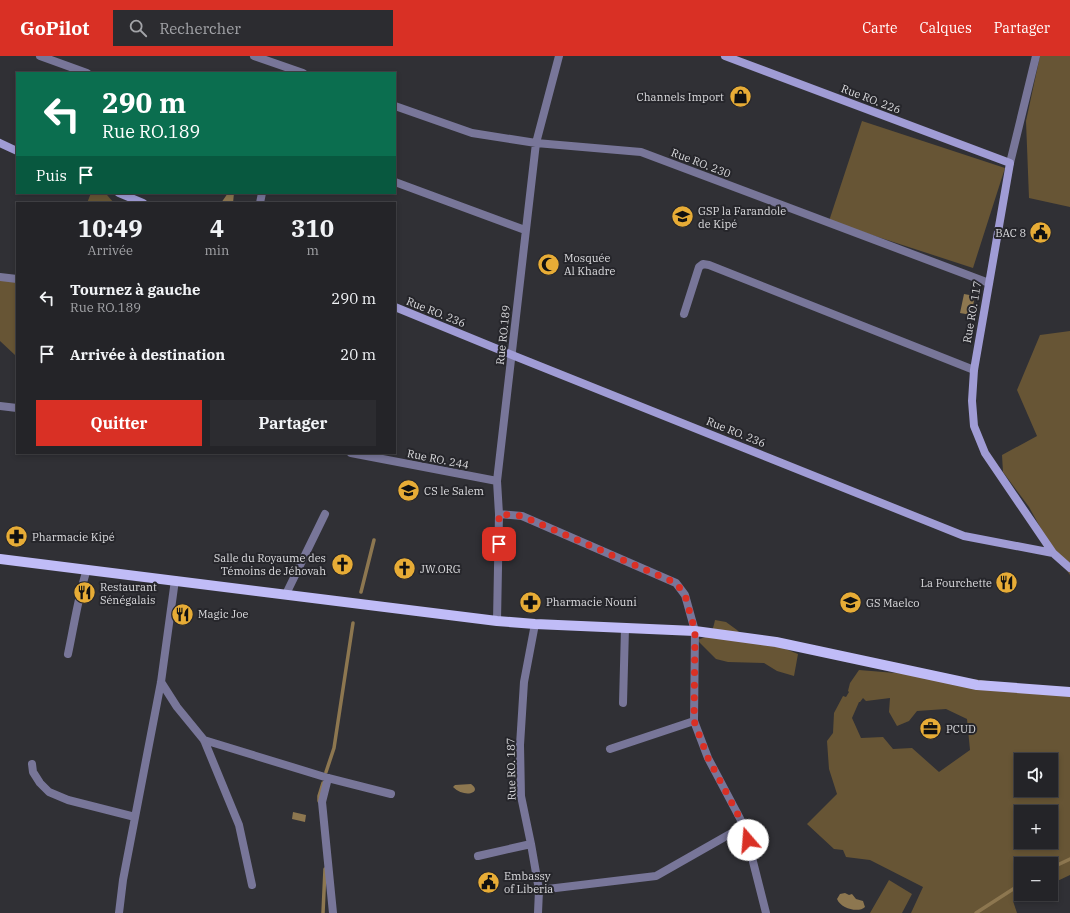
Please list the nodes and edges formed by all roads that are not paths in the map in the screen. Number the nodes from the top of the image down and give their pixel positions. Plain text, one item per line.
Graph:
1 (40, 56) edge
2 (254, 56) edge
3 (559, 56) edge
4 (725, 56) edge
5 (1036, 56) edge
6 (278, 64) junction
7 (85, 72) edge
8 (277, 72) edge
9 (300, 72) edge
10 (396, 106) edge
11 (536, 143) junction
12 (0, 144) edge
13 (16, 150) edge
14 (1010, 163) junction
15 (396, 182) edge
16 (121, 194) edge
17 (141, 202) edge
18 (525, 230) junction
19 (0, 277) edge
20 (16, 279) edge
21 (989, 283) junction
22 (396, 307) edge
23 (684, 314) dead end
24 (512, 355) junction
25 (974, 370) junction
26 (0, 406) edge
27 (16, 408) edge
28 (357, 454) edge
29 (497, 481) junction
30 (325, 514) dead end
31 (499, 514) junction
32 (1053, 553) junction
33 (0, 558) edge
34 (1070, 568) edge
35 (87, 569) junction
36 (175, 580) junction
37 (286, 594) junction
38 (497, 621) junction
39 (535, 624) junction
40 (625, 628) junction
41 (695, 631) junction
42 (68, 654) dead end
43 (161, 682) junction
44 (1070, 692) edge
45 (623, 703) dead end
46 (694, 721) junction
47 (204, 740) junction
48 (610, 749) dead end
49 (32, 764) dead end
50 (328, 778) junction
51 (391, 794) dead end
52 (135, 817) junction
53 (744, 826) junction
54 (532, 844) junction
55 (478, 856) dead end
56 (252, 885) dead end
57 (539, 890) junction
58 (119, 913) edge
59 (333, 913) edge
60 (538, 913) edge
61 (766, 913) edge

1 - 7 street
2 - 6 street
3 - 11 street, Rue RO.189
4 - 14 street, Rue RO. 226
5 - 14 street, Rue RO. 117
6 - 8 street
6 - 9 street
10 - 11 street, Rue RO. 230
11 - 18 street, Rue RO.189
11 - 21 street, Rue RO. 230
12 - 13 street
14 - 21 street, Rue RO. 117
15 - 18 street
16 - 17 street
18 - 24 street, Rue RO.189
19 - 20 street
21 - 25 street, Rue RO. 117
22 - 24 street, Rue RO. 236
23 - 25 street
24 - 29 street, Rue RO.189
24 - 32 street, Rue RO. 236
25 - 32 street, Rue RO. 117
26 - 27 street
28 - 29 street, Rue RO. 244
29 - 31 street, Rue RO.189
30 - 37 street
31 - 38 street, Rue RO.189
31 - 41 street
32 - 34 street
33 - 35 main road
35 - 36 main road
35 - 42 street
36 - 37 main road
36 - 43 street
37 - 38 main road
38 - 39 main road
39 - 40 main road
39 - 54 street, Rue RO. 187
40 - 41 main road
40 - 45 street
41 - 44 main road
41 - 46 street
43 - 47 street
43 - 52 street
46 - 48 street
46 - 53 street
47 - 50 street
47 - 56 street
49 - 52 street
50 - 51 street
50 - 59 street
52 - 58 street
53 - 57 street
53 - 61 street
54 - 55 street
54 - 57 street, Rue RO. 187
57 - 60 street, Rue RO. 187

